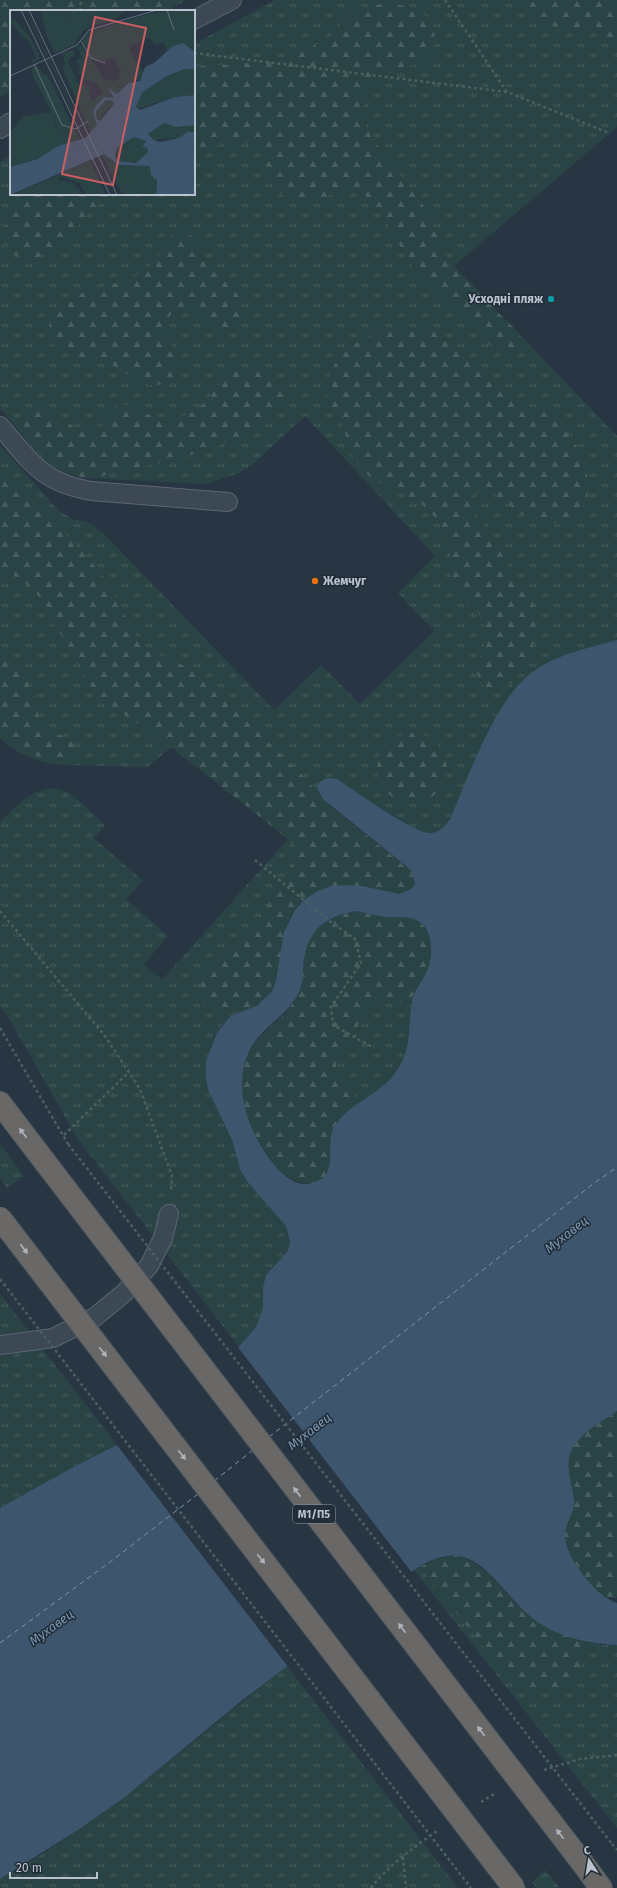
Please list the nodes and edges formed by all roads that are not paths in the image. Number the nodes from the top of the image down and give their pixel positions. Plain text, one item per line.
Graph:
1 (232, 0) edge
2 (195, 19) edge
3 (10, 123) edge
4 (0, 129) edge
5 (0, 426) edge
6 (228, 502) dead end
7 (0, 1103) edge
8 (170, 1214) road end
9 (0, 1218) edge
10 (0, 1345) edge
11 (514, 1888) edge
12 (601, 1888) edge

1 - 2 lane
3 - 4 lane
5 - 6 lane
12 -> 7 highway, М1/П5, bridge
8 - 10 lane
9 -> 11 highway, bridge

